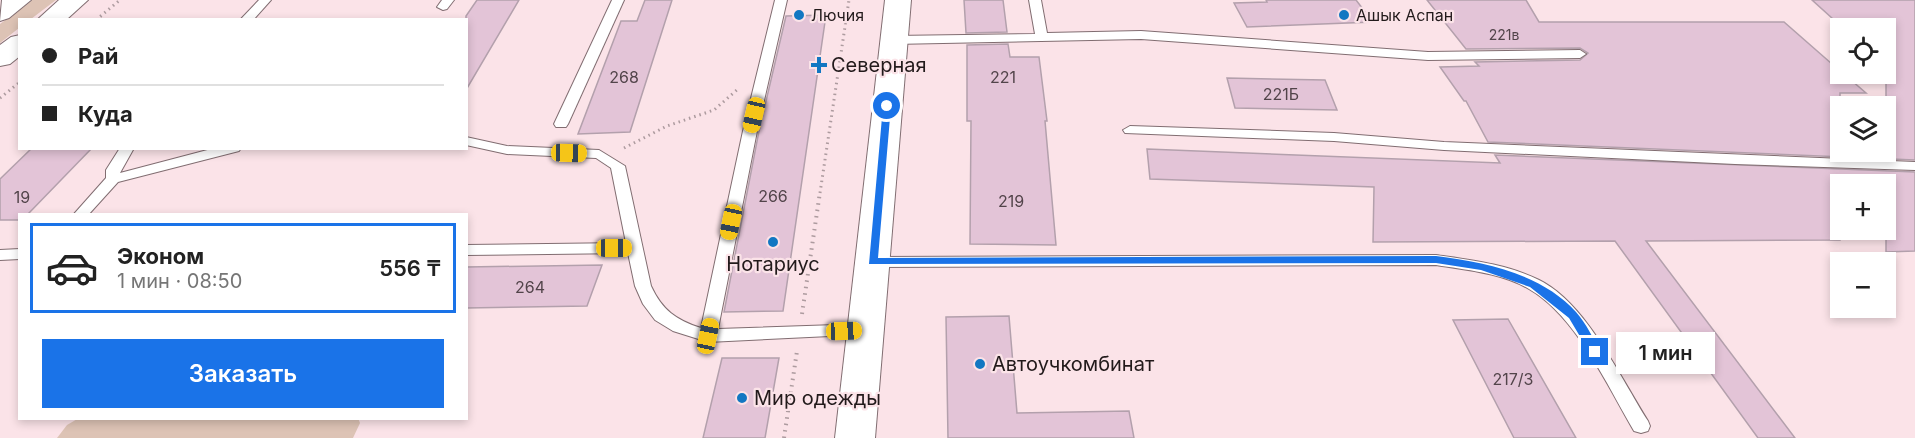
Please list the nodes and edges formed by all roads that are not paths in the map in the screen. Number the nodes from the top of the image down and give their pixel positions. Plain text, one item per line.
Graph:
1 (18, 0) edge
2 (75, 0) edge
3 (265, 0) edge
4 (618, 0) edge
5 (781, 0) edge
6 (898, 0) edge
7 (1035, 0) edge
8 (0, 14) edge
9 (52, 18) edge
10 (248, 18) edge
11 (1042, 37) junction
12 (893, 40) junction
13 (18, 44) edge
14 (1580, 54) dead end
15 (0, 58) edge
16 (561, 124) dead end
17 (1130, 130) dead end
18 (468, 141) edge
19 (126, 150) edge
20 (226, 150) edge
21 (1915, 166) edge
22 (113, 178) junction
23 (82, 213) edge
24 (636, 248) junction
25 (468, 250) edge
26 (18, 254) edge
27 (0, 255) edge
28 (872, 262) junction
29 (866, 330) junction
30 (708, 336) junction
31 (1641, 426) dead end
32 (855, 438) edge

1 - 8 main road
2 - 9 main road
3 - 10 lane
4 - 16 lane
5 - 30 lane
6 - 12 main road
7 - 11 lane
11 - 12 lane
11 - 14 lane
12 - 28 main road
13 - 15 main road
17 - 21 lane
18 - 24 lane
19 - 22 lane
20 - 22 lane
22 - 23 lane
24 - 25 lane
24 - 30 lane
26 - 27 lane
28 - 29 main road
28 - 31 lane
29 - 30 lane
29 - 32 main road

